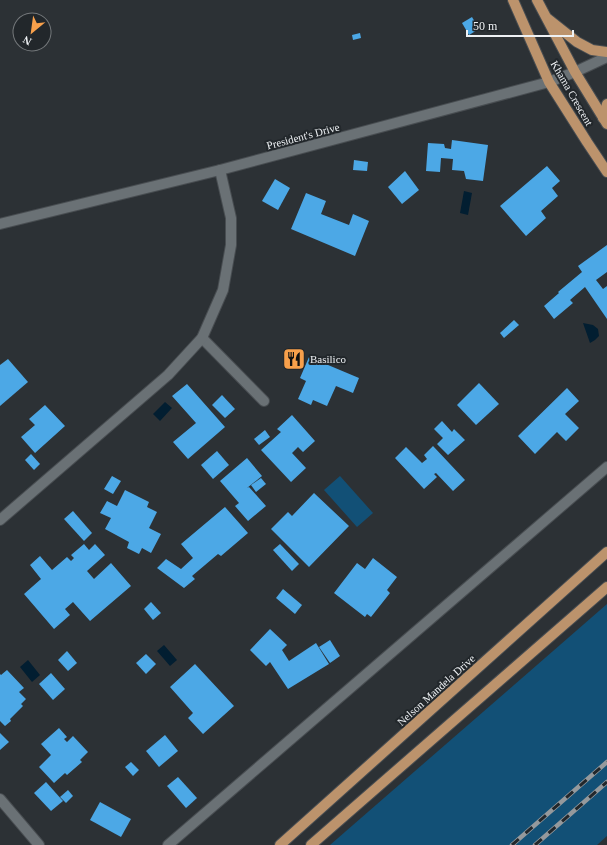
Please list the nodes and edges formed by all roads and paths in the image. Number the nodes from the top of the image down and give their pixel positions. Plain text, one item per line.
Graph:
1 (513, 0) edge
2 (537, 0) edge
3 (545, 17) junction
4 (607, 52) edge
5 (607, 57) edge
6 (575, 72) junction
7 (549, 82) junction
8 (607, 104) edge
9 (605, 121) edge
10 (220, 170) junction
11 (607, 172) edge
12 (0, 224) edge
13 (202, 338) junction
14 (264, 401) dead end
15 (607, 467) edge
16 (0, 520) edge
17 (607, 552) edge
18 (607, 587) edge
19 (0, 799) edge
20 (39, 845) edge
21 (168, 845) edge
22 (280, 845) edge
23 (311, 845) edge

1 - 7 main road, Khama Crescent
2 - 3 main road, Khama Crescent
3 - 4 main road
3 - 6 main road, Khama Crescent
5 - 6 street, President's Drive
6 - 7 street, President's Drive
6 - 9 main road, Khama Crescent
7 - 10 street, President's Drive
7 - 11 main road, Khama Crescent
8 - 9 main road
10 - 12 street, President's Drive
10 - 13 street
13 - 14 street
13 - 16 street
15 - 21 street
17 - 22 main road, Nelson Mandela Drive
18 - 23 main road
19 - 20 street

